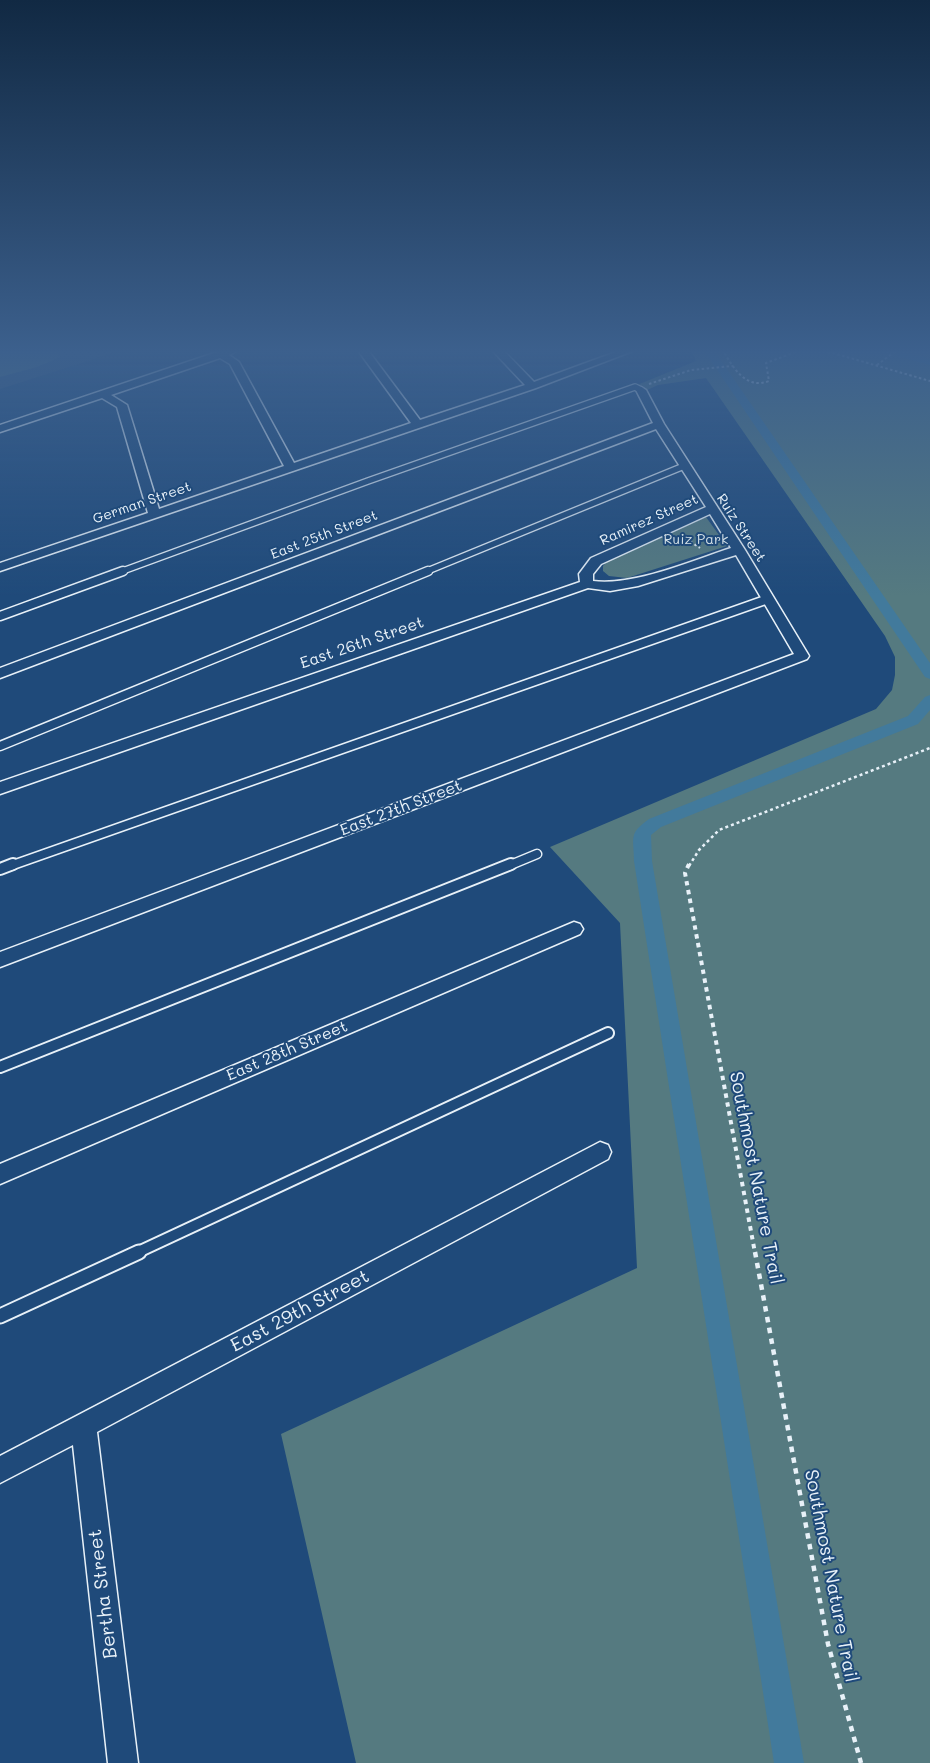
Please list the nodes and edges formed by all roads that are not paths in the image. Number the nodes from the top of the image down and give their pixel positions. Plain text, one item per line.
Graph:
1 (130, 431) edge
2 (271, 431) edge
3 (399, 431) edge
4 (509, 431) edge
5 (640, 431) edge
6 (663, 431) edge
7 (684, 466) junction
8 (291, 468) junction
9 (711, 509) junction
10 (154, 514) junction
11 (739, 550) junction
12 (0, 567) edge
13 (587, 584) junction
14 (768, 599) junction
15 (0, 616) edge
16 (802, 656) joint
17 (0, 673) edge
18 (0, 746) edge
19 (0, 788) edge
20 (537, 854) dead end
21 (0, 869) edge
22 (574, 929) dead end
23 (0, 960) edge
24 (608, 1033) dead end
25 (0, 1067) edge
26 (600, 1152) dead end
27 (0, 1174) edge
28 (0, 1316) edge
29 (84, 1425) junction
30 (0, 1470) edge
31 (123, 1763) edge

1 - 10 street
2 - 8 street
3 - 8 street, German Street
4 - 15 lane
5 - 17 street, East 25th Street
6 - 7 street, Ruiz Street
7 - 9 street, Ruiz Street
7 - 18 lane
8 - 10 street, German Street
9 - 11 street, Ruiz Street
9 - 13 street, Ramirez Street
10 - 12 street, German Street
11 - 13 street, East 26th Street
11 - 14 street, Ruiz Street
13 - 19 street, East 26th Street
14 - 16 street, Ruiz Street
14 - 21 lane
16 - 23 street, East 27th Street
20 - 25 lane
22 - 27 street, East 28th Street
24 - 28 lane
26 - 29 street, East 29th Street
29 - 30 street, East 29th Street
29 - 31 street, Bertha Street

